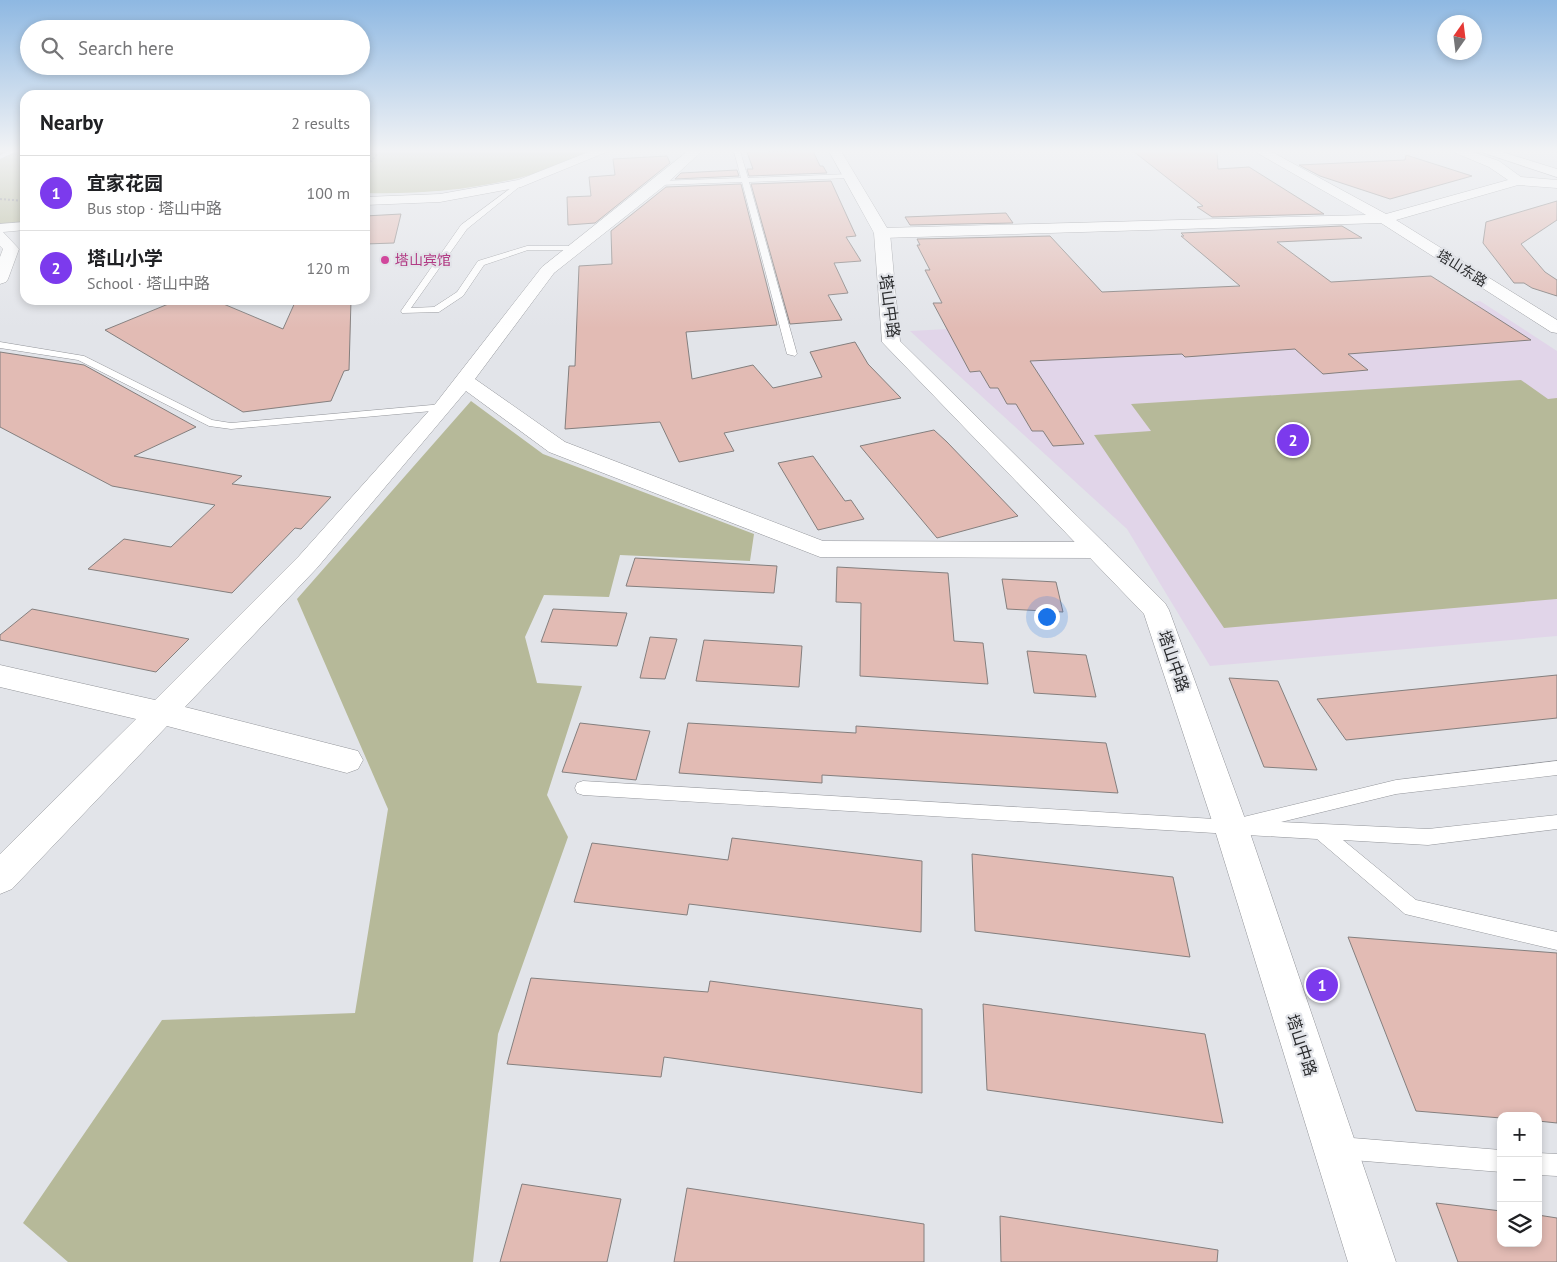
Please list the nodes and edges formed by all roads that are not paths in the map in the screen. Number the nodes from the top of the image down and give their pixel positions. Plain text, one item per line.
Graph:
1 (486, 210) edge
2 (625, 210) edge
3 (754, 210) edge
4 (869, 210) edge
5 (1366, 210) edge
6 (1419, 210) edge
7 (1384, 220) junction
8 (20, 226) edge
9 (0, 228) edge
10 (882, 233) junction
11 (0, 236) edge
12 (574, 248) junction
13 (0, 279) edge
14 (1557, 328) edge
15 (0, 345) edge
16 (792, 354) dead end
17 (464, 380) junction
18 (443, 407) junction
19 (1097, 550) junction
20 (0, 676) edge
21 (161, 713) junction
22 (347, 760) dead end
23 (1557, 768) edge
24 (583, 788) dead end
25 (1557, 822) edge
26 (1231, 827) junction
27 (1321, 832) junction
28 (0, 878) edge
29 (1522, 933) junction
30 (1557, 941) edge
31 (1557, 951) edge
32 (1335, 1147) junction
33 (1497, 1161) edge
34 (1542, 1164) edge
35 (1557, 1165) edge
36 (1372, 1262) edge

1 - 12 lane
2 - 12 street
3 - 16 lane
4 - 10 street, 塔山中路
5 - 7 street, 塔山东路
6 - 7 street
7 - 10 street
7 - 14 street, 塔山东路
8 - 9 street
10 - 19 street, 塔山中路
11 - 13 street
12 - 17 street
15 - 18 lane
17 - 18 street
17 - 19 street
18 - 21 street
19 - 26 street, 塔山中路
20 - 21 street
21 - 22 street
21 - 28 street
23 - 26 lane
24 - 26 lane
25 - 27 lane
26 - 27 lane
26 - 32 street, 塔山中路
27 - 29 lane
29 - 30 lane
29 - 31 lane
32 - 33 lane
32 - 36 street, 塔山中路
34 - 35 lane

